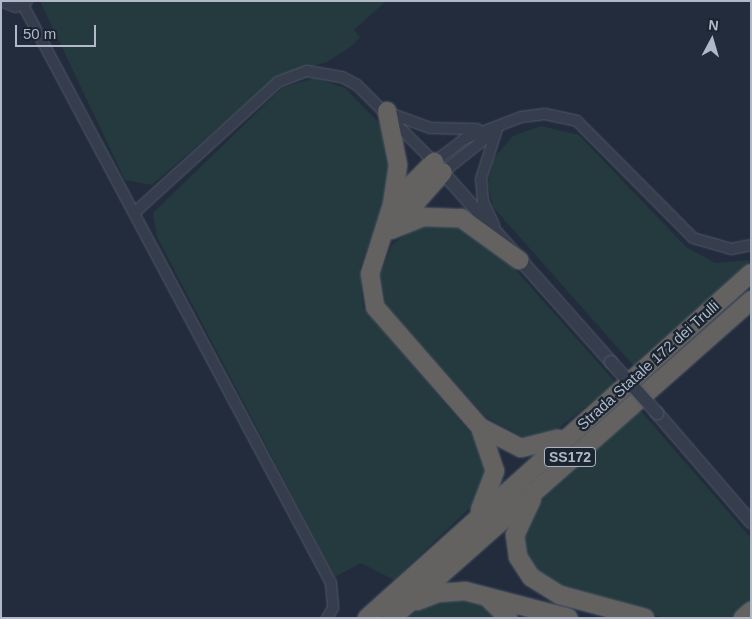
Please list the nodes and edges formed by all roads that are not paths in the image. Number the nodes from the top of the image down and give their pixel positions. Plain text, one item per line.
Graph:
1 (2, 2) edge
2 (25, 3) edge
3 (387, 111) junction
4 (498, 126) junction
5 (438, 167) junction
6 (392, 205) junction
7 (134, 213) junction
8 (392, 230) junction
9 (506, 245) junction
10 (751, 245) edge
11 (378, 246) junction
12 (519, 260) junction
13 (751, 273) edge
14 (751, 300) edge
15 (480, 427) junction
16 (578, 428) junction
17 (551, 474) junction
18 (747, 512) edge
19 (751, 522) edge
20 (470, 527) junction
21 (481, 593) junction
22 (751, 611) edge
23 (397, 614) edge
24 (328, 618) edge
25 (367, 618) edge
26 (508, 618) edge
27 (568, 618) edge
28 (645, 618) edge
29 (743, 618) edge

1 - 2 street
2 - 7 street
3 - 4 street
3 - 5 street
3 - 6 highway
3 - 7 street
4 - 5 street
4 - 9 street
4 - 10 street
5 - 6 highway
5 - 8 highway
5 - 9 street
6 - 11 highway
7 - 24 street
8 - 11 highway
8 - 12 highway
9 - 12 street
11 - 15 highway
12 - 18 street, bridge
13 - 16 highway, Strada Statale 172 dei Trulli / SS172
14 - 17 highway, Strada Statale 172 dei Trulli / SS172
15 - 16 highway
15 - 20 highway
16 - 20 highway, Strada Statale 172 dei Trulli / SS172
17 - 23 highway, Strada Statale 172 dei Trulli / SS172
17 - 28 highway
18 - 19 street
20 - 25 highway, Strada Statale 172 dei Trulli / SS172
21 - 23 highway
21 - 26 highway
21 - 27 highway
22 - 29 highway

